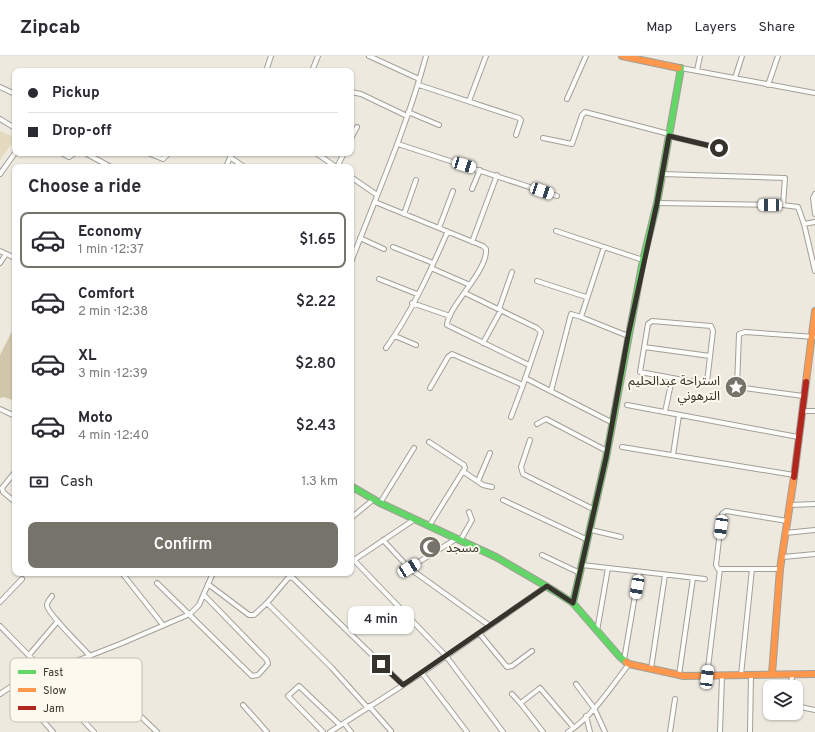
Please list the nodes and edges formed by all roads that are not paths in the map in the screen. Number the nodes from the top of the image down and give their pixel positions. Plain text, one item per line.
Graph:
1 (271, 56) edge
2 (318, 56) edge
3 (369, 56) edge
4 (426, 56) edge
5 (486, 56) edge
6 (586, 56) edge
7 (622, 56) edge
8 (700, 56) edge
9 (742, 56) edge
10 (778, 56) edge
11 (267, 68) edge
12 (313, 68) edge
13 (681, 68) junction
14 (697, 71) junction
15 (735, 78) junction
16 (419, 79) junction
17 (418, 85) junction
18 (768, 85) junction
19 (0, 87) edge
20 (12, 93) edge
21 (354, 93) edge
22 (815, 93) edge
23 (567, 99) dead end
24 (469, 101) junction
25 (408, 114) junction
26 (0, 119) edge
27 (439, 125) dead end
28 (12, 126) edge
29 (357, 127) dead end
30 (354, 132) edge
31 (516, 135) dead end
32 (669, 135) junction
33 (543, 138) dead end
34 (398, 144) junction
35 (719, 148) dead end
36 (13, 156) edge
37 (91, 156) edge
38 (156, 156) edge
39 (166, 156) edge
40 (233, 156) edge
41 (322, 156) edge
42 (105, 164) edge
43 (241, 164) edge
44 (333, 164) edge
45 (480, 170) junction
46 (0, 174) edge
47 (662, 174) junction
48 (497, 175) junction
49 (354, 179) edge
50 (416, 180) dead end
51 (472, 189) dead end
52 (453, 191) dead end
53 (815, 194) edge
54 (377, 195) junction
55 (557, 196) dead end
56 (375, 202) junction
57 (657, 203) junction
58 (783, 205) junction
59 (404, 214) junction
60 (815, 214) edge
61 (815, 222) edge
62 (804, 224) junction
63 (439, 228) junction
64 (556, 231) dead end
65 (447, 232) junction
66 (360, 238) junction
67 (472, 242) junction
68 (392, 247) dead end
69 (604, 247) junction
70 (384, 250) dead end
71 (0, 252) edge
72 (6, 254) junction
73 (354, 254) edge
74 (12, 257) edge
75 (643, 260) junction
76 (0, 263) edge
77 (432, 266) junction
78 (815, 271) edge
79 (512, 272) dead end
80 (379, 279) dead end
81 (537, 281) dead end
82 (470, 285) junction
83 (466, 293) junction
84 (417, 294) junction
85 (586, 297) junction
86 (412, 303) junction
87 (500, 310) junction
88 (815, 311) edge
89 (450, 316) junction
90 (581, 316) junction
91 (395, 336) junction
92 (628, 336) junction
93 (813, 337) edge
94 (482, 343) junction
95 (416, 345) dead end
96 (644, 347) junction
97 (386, 348) dead end
98 (710, 356) junction
99 (530, 365) junction
100 (526, 378) junction
101 (672, 379) junction
102 (523, 385) junction
103 (430, 388) dead end
104 (551, 391) junction
105 (803, 396) junction
106 (626, 405) dead end
107 (0, 409) edge
108 (802, 411) junction
109 (815, 411) edge
110 (665, 412) junction
111 (12, 415) edge
112 (679, 415) junction
113 (511, 417) dead end
114 (613, 423) junction
115 (537, 424) dead end
116 (798, 437) junction
117 (530, 440) dead end
118 (430, 442) dead end
119 (622, 447) dead end
120 (414, 448) dead end
121 (607, 451) junction
122 (490, 453) dead end
123 (673, 455) junction
124 (464, 472) junction
125 (794, 475) junction
126 (12, 476) edge
127 (478, 482) junction
128 (492, 487) dead end
129 (354, 488) edge
130 (374, 499) junction
131 (12, 500) edge
132 (503, 500) dead end
133 (380, 502) junction
134 (790, 504) junction
135 (815, 504) edge
136 (595, 510) junction
137 (469, 512) dead end
138 (354, 516) edge
139 (415, 519) junction
140 (787, 521) junction
141 (429, 526) junction
142 (591, 530) junction
143 (815, 530) edge
144 (785, 533) junction
145 (621, 537) dead end
146 (383, 540) junction
147 (458, 540) junction
148 (588, 540) junction
149 (815, 554) edge
150 (542, 555) dead end
151 (783, 557) junction
152 (354, 558) edge
153 (354, 560) edge
154 (582, 565) junction
155 (409, 568) junction
156 (608, 568) junction
157 (720, 569) junction
158 (752, 569) junction
159 (780, 569) junction
160 (639, 572) junction
161 (580, 573) junction
162 (665, 575) junction
163 (124, 576) edge
164 (212, 576) edge
165 (693, 578) junction
166 (22, 579) dead end
167 (705, 580) dead end
168 (157, 583) dead end
169 (208, 584) junction
170 (547, 586) junction
171 (204, 595) junction
172 (52, 596) dead end
173 (0, 602) edge
174 (267, 603) junction
175 (573, 603) junction
176 (190, 614) junction
177 (58, 621) junction
178 (0, 626) edge
179 (163, 626) junction
180 (490, 626) junction
181 (597, 631) junction
182 (479, 633) junction
183 (532, 650) dead end
184 (29, 655) junction
185 (90, 656) junction
186 (446, 656) junction
187 (32, 658) edge
188 (86, 658) edge
189 (627, 663) junction
190 (651, 669) junction
191 (422, 672) junction
192 (772, 674) junction
193 (815, 674) edge
194 (679, 675) junction
195 (752, 675) junction
196 (793, 675) junction
197 (722, 676) junction
198 (741, 676) junction
199 (707, 677) junction
200 (792, 680) edge
201 (576, 684) dead end
202 (403, 685) junction
203 (10, 687) edge
204 (0, 694) edge
205 (512, 694) dead end
206 (675, 698) dead end
207 (521, 704) junction
208 (244, 705) dead end
209 (368, 707) junction
210 (803, 707) edge
211 (594, 708) junction
212 (815, 710) edge
213 (586, 716) junction
214 (142, 718) edge
215 (44, 722) edge
216 (85, 722) edge
217 (344, 723) junction
218 (340, 725) junction
219 (574, 728) junction
220 (502, 730) edge
221 (391, 731) edge
222 (53, 732) edge
223 (94, 732) edge
224 (157, 732) edge
225 (267, 732) edge
226 (323, 732) edge
227 (330, 732) edge
228 (351, 732) edge
229 (467, 732) edge
230 (496, 732) edge
231 (543, 732) edge
232 (568, 732) edge
233 (590, 732) edge
234 (605, 732) edge
235 (670, 732) edge
236 (720, 732) edge
237 (750, 732) edge

1 - 11 street
2 - 12 street
3 - 16 street
4 - 16 street
5 - 24 street
6 - 23 street
7 - 13 street
8 - 14 street
9 - 15 street
10 - 18 street
13 - 14 street
13 - 32 street
14 - 15 street
15 - 18 street
16 - 17 street
17 - 24 street
17 - 25 street
18 - 22 street
19 - 20 street
21 - 25 street
24 - 31 street
25 - 27 street
25 - 34 street
26 - 28 street
29 - 30 street
32 - 33 street
32 - 35 street
32 - 47 street
34 - 45 street
34 - 54 street
36 - 46 street
37 - 42 street
38 - 39 street
40 - 43 street
41 - 44 street
45 - 48 street
45 - 51 street
47 - 57 street
47 - 58 street
48 - 55 street
48 - 67 street
49 - 54 street
50 - 59 street
52 - 63 street
53 - 60 street
54 - 56 street
56 - 59 street
56 - 66 street
57 - 58 street
57 - 75 street
58 - 62 street
59 - 63 street
61 - 62 street
62 - 78 street
63 - 65 street
64 - 69 street
65 - 67 street
65 - 77 street
66 - 70 street
66 - 73 street
67 - 82 street
68 - 77 street
69 - 75 street
69 - 85 street
71 - 72 street
72 - 74 street
72 - 76 street
75 - 92 street
77 - 82 street
77 - 84 street
79 - 87 street
80 - 84 street
81 - 85 street
82 - 83 street
83 - 87 street
83 - 89 street
84 - 86 street
85 - 90 street
86 - 89 street
86 - 91 street
87 - 94 street
87 - 99 street
88 - 93 street
89 - 94 street
90 - 92 street
90 - 104 street
91 - 95 street
91 - 97 street
92 - 114 street
93 - 105 street
93 - 105 street
94 - 99 street
96 - 98 street
96 - 98 street
96 - 101 street
98 - 101 street
99 - 100 street
100 - 102 street
100 - 104 street
101 - 110 street
102 - 103 street
102 - 113 street
104 - 114 street
105 - 108 street
106 - 110 street
107 - 111 street
108 - 109 street
108 - 116 street
110 - 112 street
112 - 116 street
112 - 123 street
114 - 121 street
115 - 121 street
116 - 125 street
117 - 136 street
118 - 124 street
119 - 123 street
120 - 133 street
121 - 136 street
122 - 127 street
123 - 125 street
124 - 127 street
124 - 141 street
125 - 134 street
126 - 131 street
127 - 128 street
129 - 130 street
130 - 133 street
130 - 138 street
132 - 148 street
133 - 139 street
134 - 135 street
134 - 140 street
136 - 142 street
137 - 147 street
139 - 141 street
139 - 146 street
140 - 144 street
140 - 157 street
141 - 147 street
142 - 145 street
142 - 148 street
143 - 144 street
144 - 151 street
146 - 152 street
146 - 155 street
147 - 155 street
147 - 170 street
148 - 154 street
149 - 151 street
150 - 161 street
151 - 159 street
153 - 186 street
154 - 156 street
154 - 161 street
155 - 180 street
156 - 160 street
156 - 181 street
157 - 158 street
157 - 199 street
158 - 159 street
158 - 198 street
159 - 192 street
160 - 162 street
160 - 189 street
161 - 175 street
162 - 165 street
162 - 190 street
163 - 179 street
164 - 169 street
165 - 167 street
165 - 194 street
166 - 173 street
168 - 176 street
169 - 171 street
169 - 174 street
170 - 175 street
170 - 180 street
171 - 176 street
171 - 176 street
172 - 177 street
174 - 202 street
174 - 209 street
175 - 181 street
176 - 179 street
177 - 184 street
177 - 185 street
178 - 184 street
179 - 185 street
180 - 182 street
181 - 189 street
182 - 183 street
182 - 186 street
184 - 187 street
185 - 188 street
186 - 191 street
186 - 220 street
189 - 190 street
189 - 211 street
190 - 194 street
191 - 202 street
191 - 229 street
192 - 195 street
192 - 196 street
193 - 196 street
194 - 199 street
195 - 198 street
195 - 237 street
196 - 200 street
197 - 198 street
197 - 199 street
197 - 236 street
201 - 211 street
202 - 209 street
203 - 204 street
205 - 207 street
206 - 235 street
207 - 219 street
207 - 231 street
208 - 225 street
209 - 217 street
209 - 221 street
210 - 212 street
211 - 213 street
211 - 234 street
213 - 219 street
213 - 233 street
214 - 224 street
215 - 222 street
216 - 223 street
217 - 218 street
217 - 228 street
218 - 226 street
218 - 227 street
219 - 232 street
220 - 230 street

